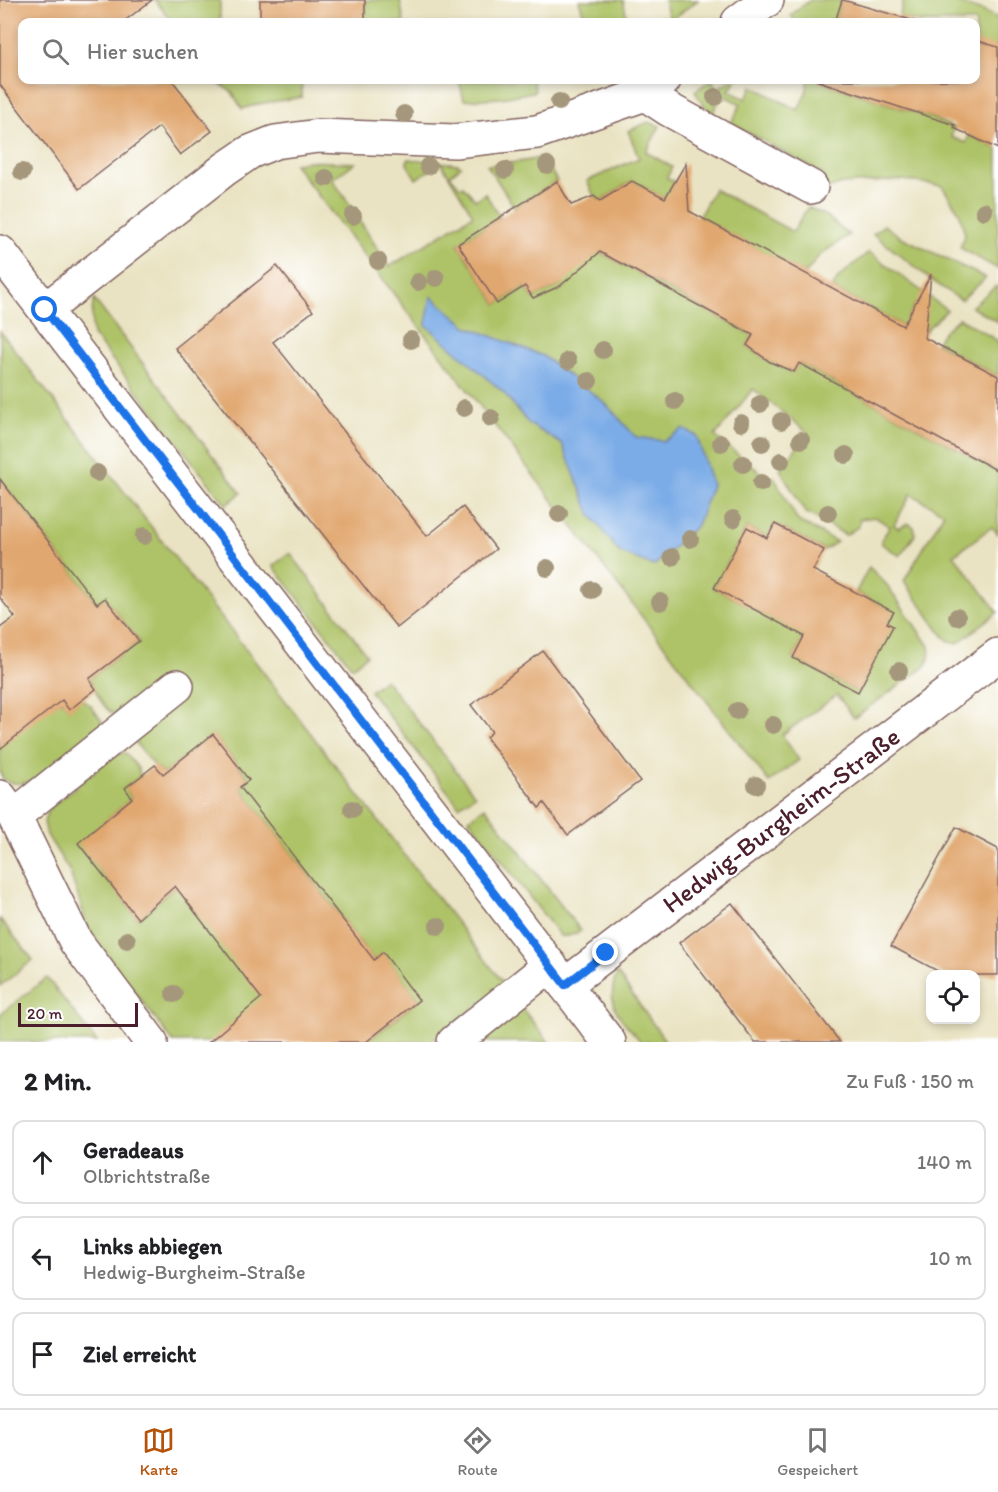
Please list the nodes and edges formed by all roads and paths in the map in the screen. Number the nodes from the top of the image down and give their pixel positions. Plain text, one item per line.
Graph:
1 (767, 0) edge
2 (743, 18) edge
3 (655, 87) edge
4 (811, 187) dead end
5 (0, 252) edge
6 (45, 310) junction
7 (998, 655) edge
8 (177, 686) dead end
9 (7, 807) edge
10 (557, 975) junction
11 (151, 1042) edge
12 (454, 1042) edge
13 (609, 1042) edge

1 - 2 street
3 - 4 street
3 - 6 street
5 - 6 street
6 - 10 street
7 - 10 street, Hedwig-Burgheim-Straße
8 - 9 street
9 - 11 street
10 - 12 street, Hedwig-Burgheim-Straße
10 - 13 street

